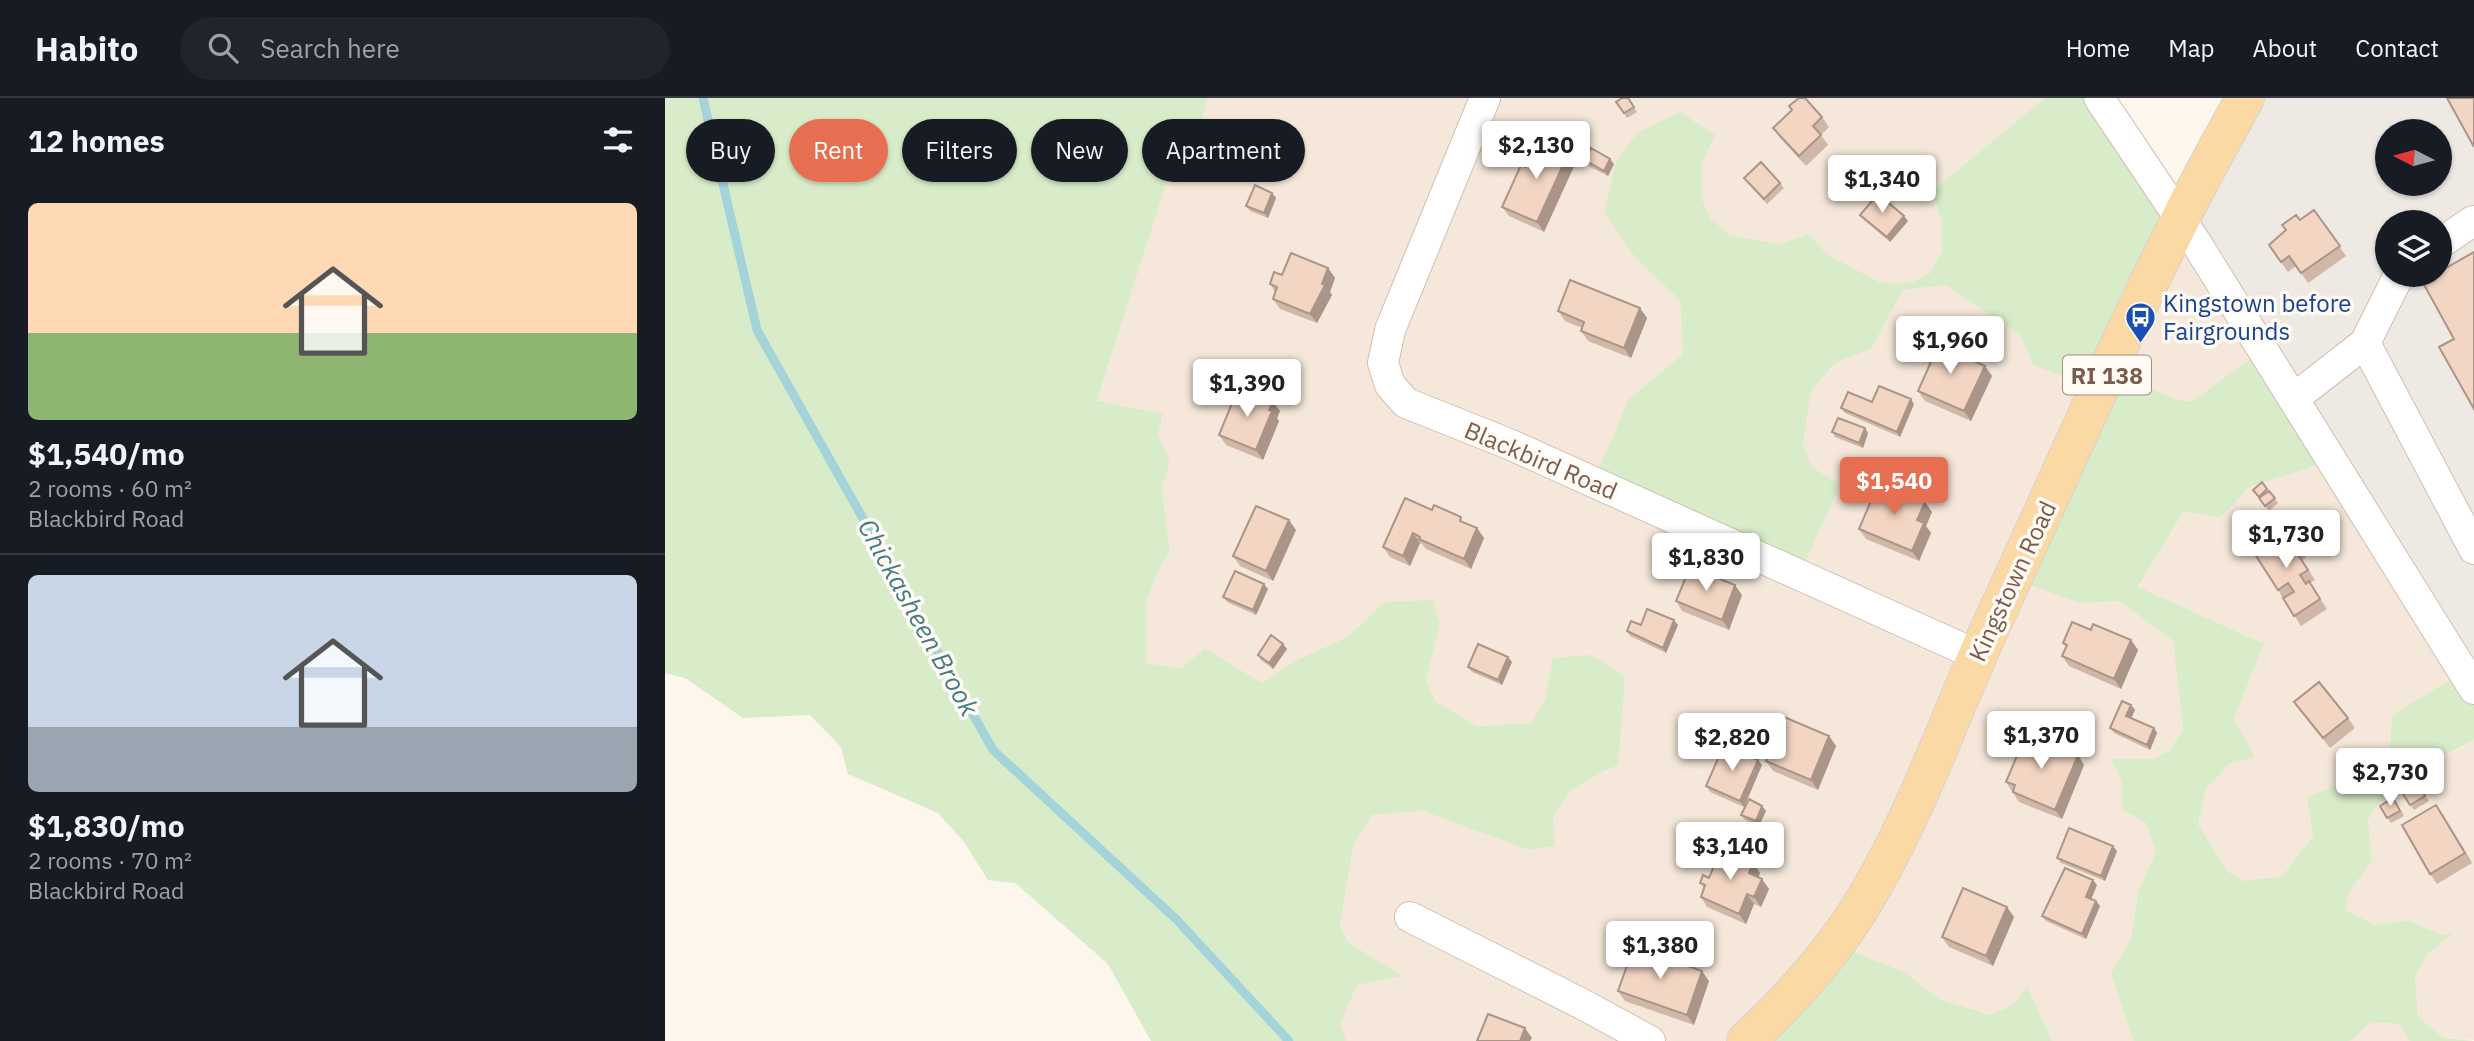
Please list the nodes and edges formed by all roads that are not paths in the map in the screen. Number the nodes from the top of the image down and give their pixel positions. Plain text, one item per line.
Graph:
1 (1485, 98) edge
2 (2099, 98) edge
3 (2245, 98) edge
4 (2180, 218) junction
5 (2473, 221) edge
6 (2452, 235) edge
7 (2393, 287) edge
8 (2365, 343) junction
9 (2293, 400) junction
10 (2474, 550) edge
11 (1977, 655) junction
12 (2474, 689) edge
13 (1410, 917) dead end
14 (1650, 1041) edge
15 (1746, 1041) edge

1 - 11 street, Blackbird Road
2 - 4 street
3 - 4 main road, Kingstown Road / RI 138
4 - 9 street
4 - 11 main road, Kingstown Road / RI 138
5 - 6 street
7 - 8 street
8 - 9 street
8 - 10 street
9 - 12 street
11 - 15 main road, Kingstown Road / RI 138
13 - 14 street

